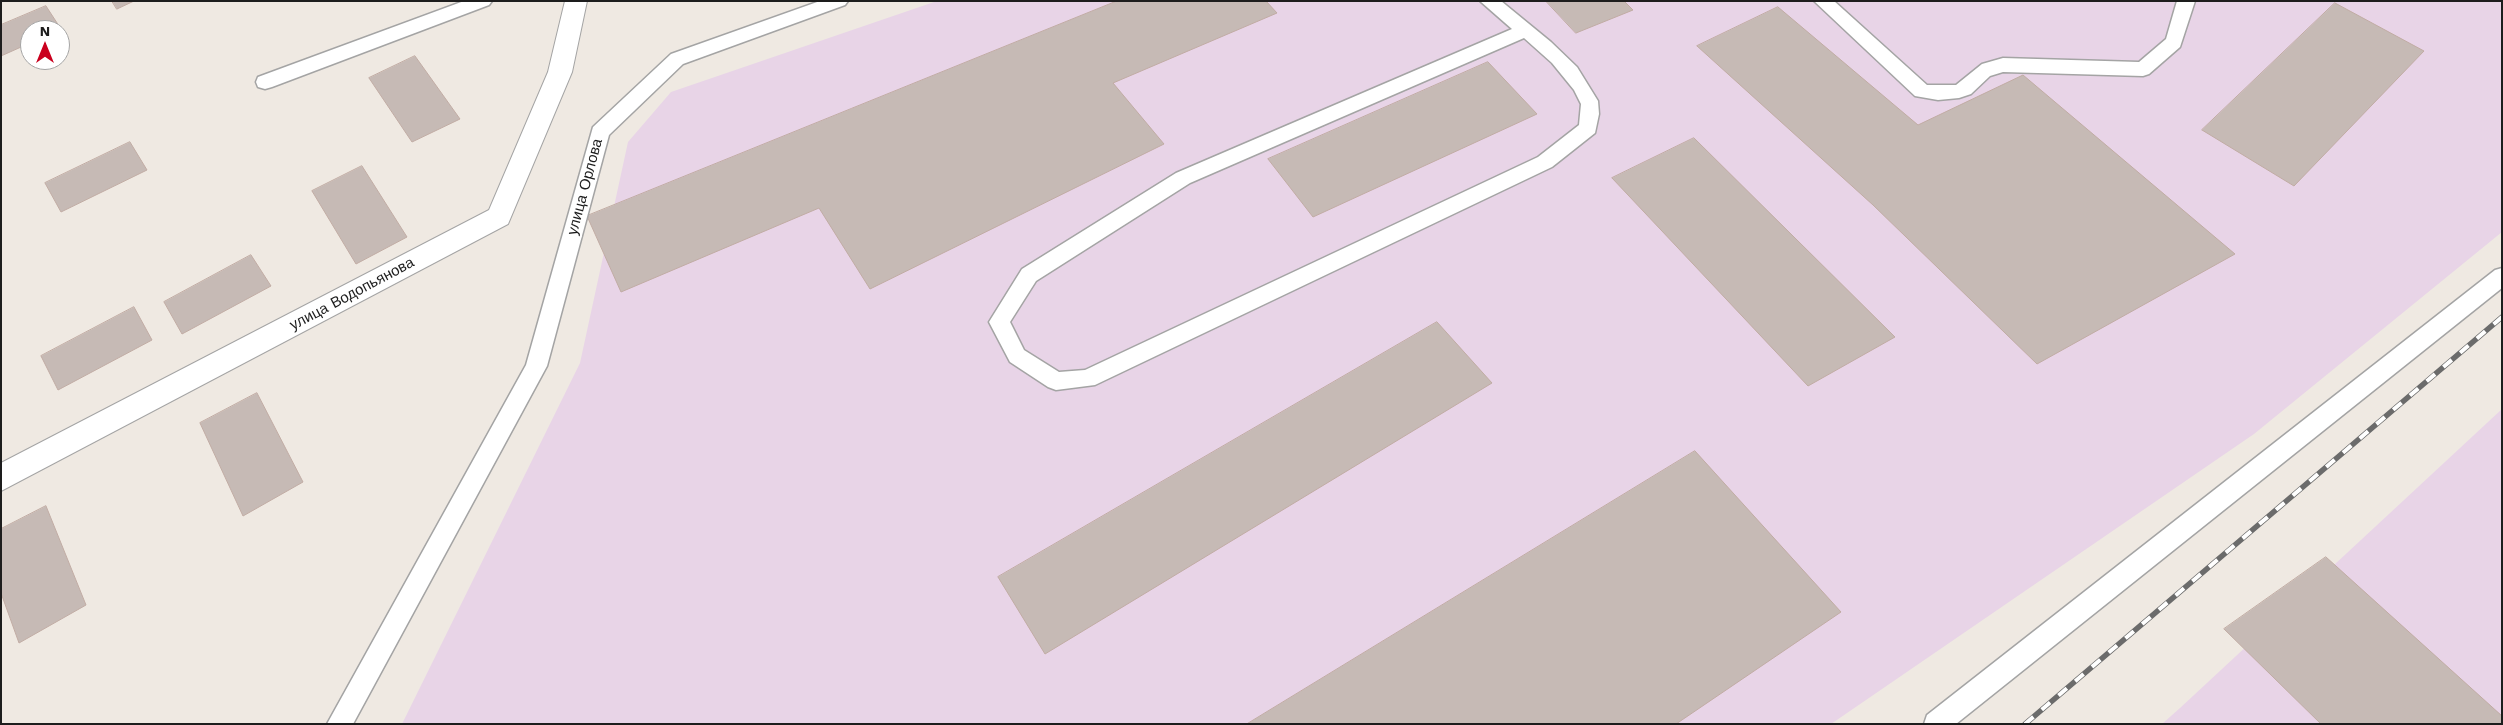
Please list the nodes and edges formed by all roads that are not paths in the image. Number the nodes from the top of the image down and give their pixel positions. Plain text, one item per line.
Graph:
1 (483, 1) edge
2 (576, 1) edge
3 (839, 1) edge
4 (1489, 1) edge
5 (1823, 1) edge
6 (2186, 1) edge
7 (1524, 31) junction
8 (265, 82) dead end
9 (2502, 276) edge
10 (1, 478) edge
11 (339, 724) edge
12 (1936, 724) edge

1 - 8 lane
2 - 10 street, улица Водопьянова
3 - 11 lane, улица Орлова
4 - 7 lane
5 - 6 lane
7 - 7 lane
9 - 12 lane

